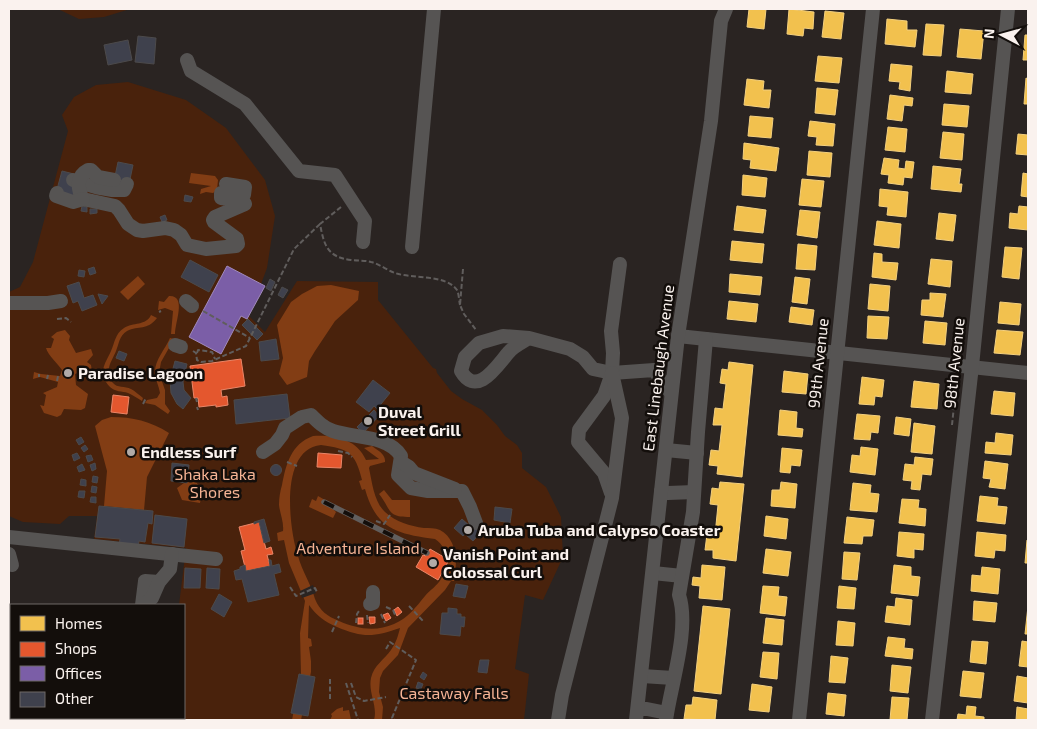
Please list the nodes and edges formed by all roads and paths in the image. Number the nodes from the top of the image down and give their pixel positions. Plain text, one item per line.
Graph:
1 (434, 9) edge
2 (873, 9) edge
3 (1008, 9) edge
4 (721, 13) edge
5 (187, 60) dead end
6 (121, 182) dead end
7 (226, 184) dead end
8 (57, 193) dead end
9 (83, 199) junction
10 (341, 206) dead end
11 (320, 224) junction
12 (363, 242) dead end
13 (412, 247) dead end
14 (620, 264) dead end
15 (463, 269) dead end
16 (61, 301) dead end
17 (9, 303) edge
18 (192, 305) dead end
19 (460, 305) junction
20 (57, 320) dead end
21 (71, 322) dead end
22 (678, 336) junction
23 (250, 338) junction
24 (530, 338) junction
25 (706, 339) junction
26 (486, 341) junction
27 (182, 347) dead end
28 (196, 353) junction
29 (836, 353) junction
30 (216, 359) junction
31 (972, 366) junction
32 (612, 373) junction
33 (1028, 373) edge
34 (48, 375) dead end
35 (58, 376) dead end
36 (47, 379) dead end
37 (57, 381) dead end
38 (671, 393) junction
39 (146, 398) dead end
40 (143, 404) dead end
41 (666, 450) junction
42 (338, 451) dead end
43 (263, 452) dead end
44 (697, 453) junction
45 (352, 457) dead end
46 (287, 462) dead end
47 (297, 466) dead end
48 (662, 491) junction
49 (694, 492) junction
50 (612, 498) junction
51 (390, 515) dead end
52 (376, 521) dead end
53 (476, 524) dead end
54 (9, 536) edge
55 (172, 554) junction
56 (216, 559) dead end
57 (654, 573) junction
58 (682, 576) junction
59 (290, 587) dead end
60 (317, 592) dead end
61 (143, 604) edge
62 (409, 606) dead end
63 (339, 616) dead end
64 (396, 617) dead end
65 (424, 622) dead end
66 (385, 623) dead end
67 (332, 632) dead end
68 (386, 649) dead end
69 (642, 676) junction
70 (330, 678) dead end
71 (673, 678) junction
72 (351, 682) dead end
73 (346, 683) dead end
74 (386, 697) dead end
75 (330, 699) dead end
76 (637, 714) edge
77 (667, 717) edge
78 (358, 720) edge
79 (395, 720) edge
80 (558, 720) edge
81 (799, 720) edge
82 (932, 720) edge

1 - 13 street
2 - 29 street, 99th Avenue
3 - 31 street, 98th Avenue
4 - 22 street, East Linebaugh Avenue
5 - 12 street
6 - 9 street
7 - 9 street
8 - 9 street
10 - 11 path
11 - 19 path
11 - 23 path
14 - 32 street
15 - 19 path
16 - 17 street
18 - 23 path
19 - 26 path
20 - 21 path
22 - 25 street
22 - 38 street, East Linebaugh Avenue
23 - 30 path
24 - 26 street
24 - 26 street
24 - 32 street
25 - 29 street
25 - 44 street
27 - 28 path
28 - 30 path
28 - 30 path
29 - 31 street
29 - 81 street, 99th Avenue
31 - 33 street
31 - 82 street, 98th Avenue
32 - 38 street
32 - 50 street
32 - 50 street
34 - 36 path
35 - 37 path
38 - 41 street, East Linebaugh Avenue
39 - 40 path
41 - 44 street
41 - 48 street, East Linebaugh Avenue
42 - 45 path
43 - 53 street
44 - 49 street
46 - 47 path
48 - 49 street
48 - 57 street, East Linebaugh Avenue
49 - 58 street
50 - 80 street
51 - 52 path
54 - 55 street
55 - 56 street
55 - 61 street
57 - 58 street
57 - 69 street, East Linebaugh Avenue
58 - 71 street
59 - 60 path
62 - 65 path
63 - 67 path
64 - 66 path
68 - 79 path
69 - 71 street
69 - 76 street, East Linebaugh Avenue
70 - 75 path
71 - 77 street
72 - 74 path
73 - 78 path
76 - 77 street

